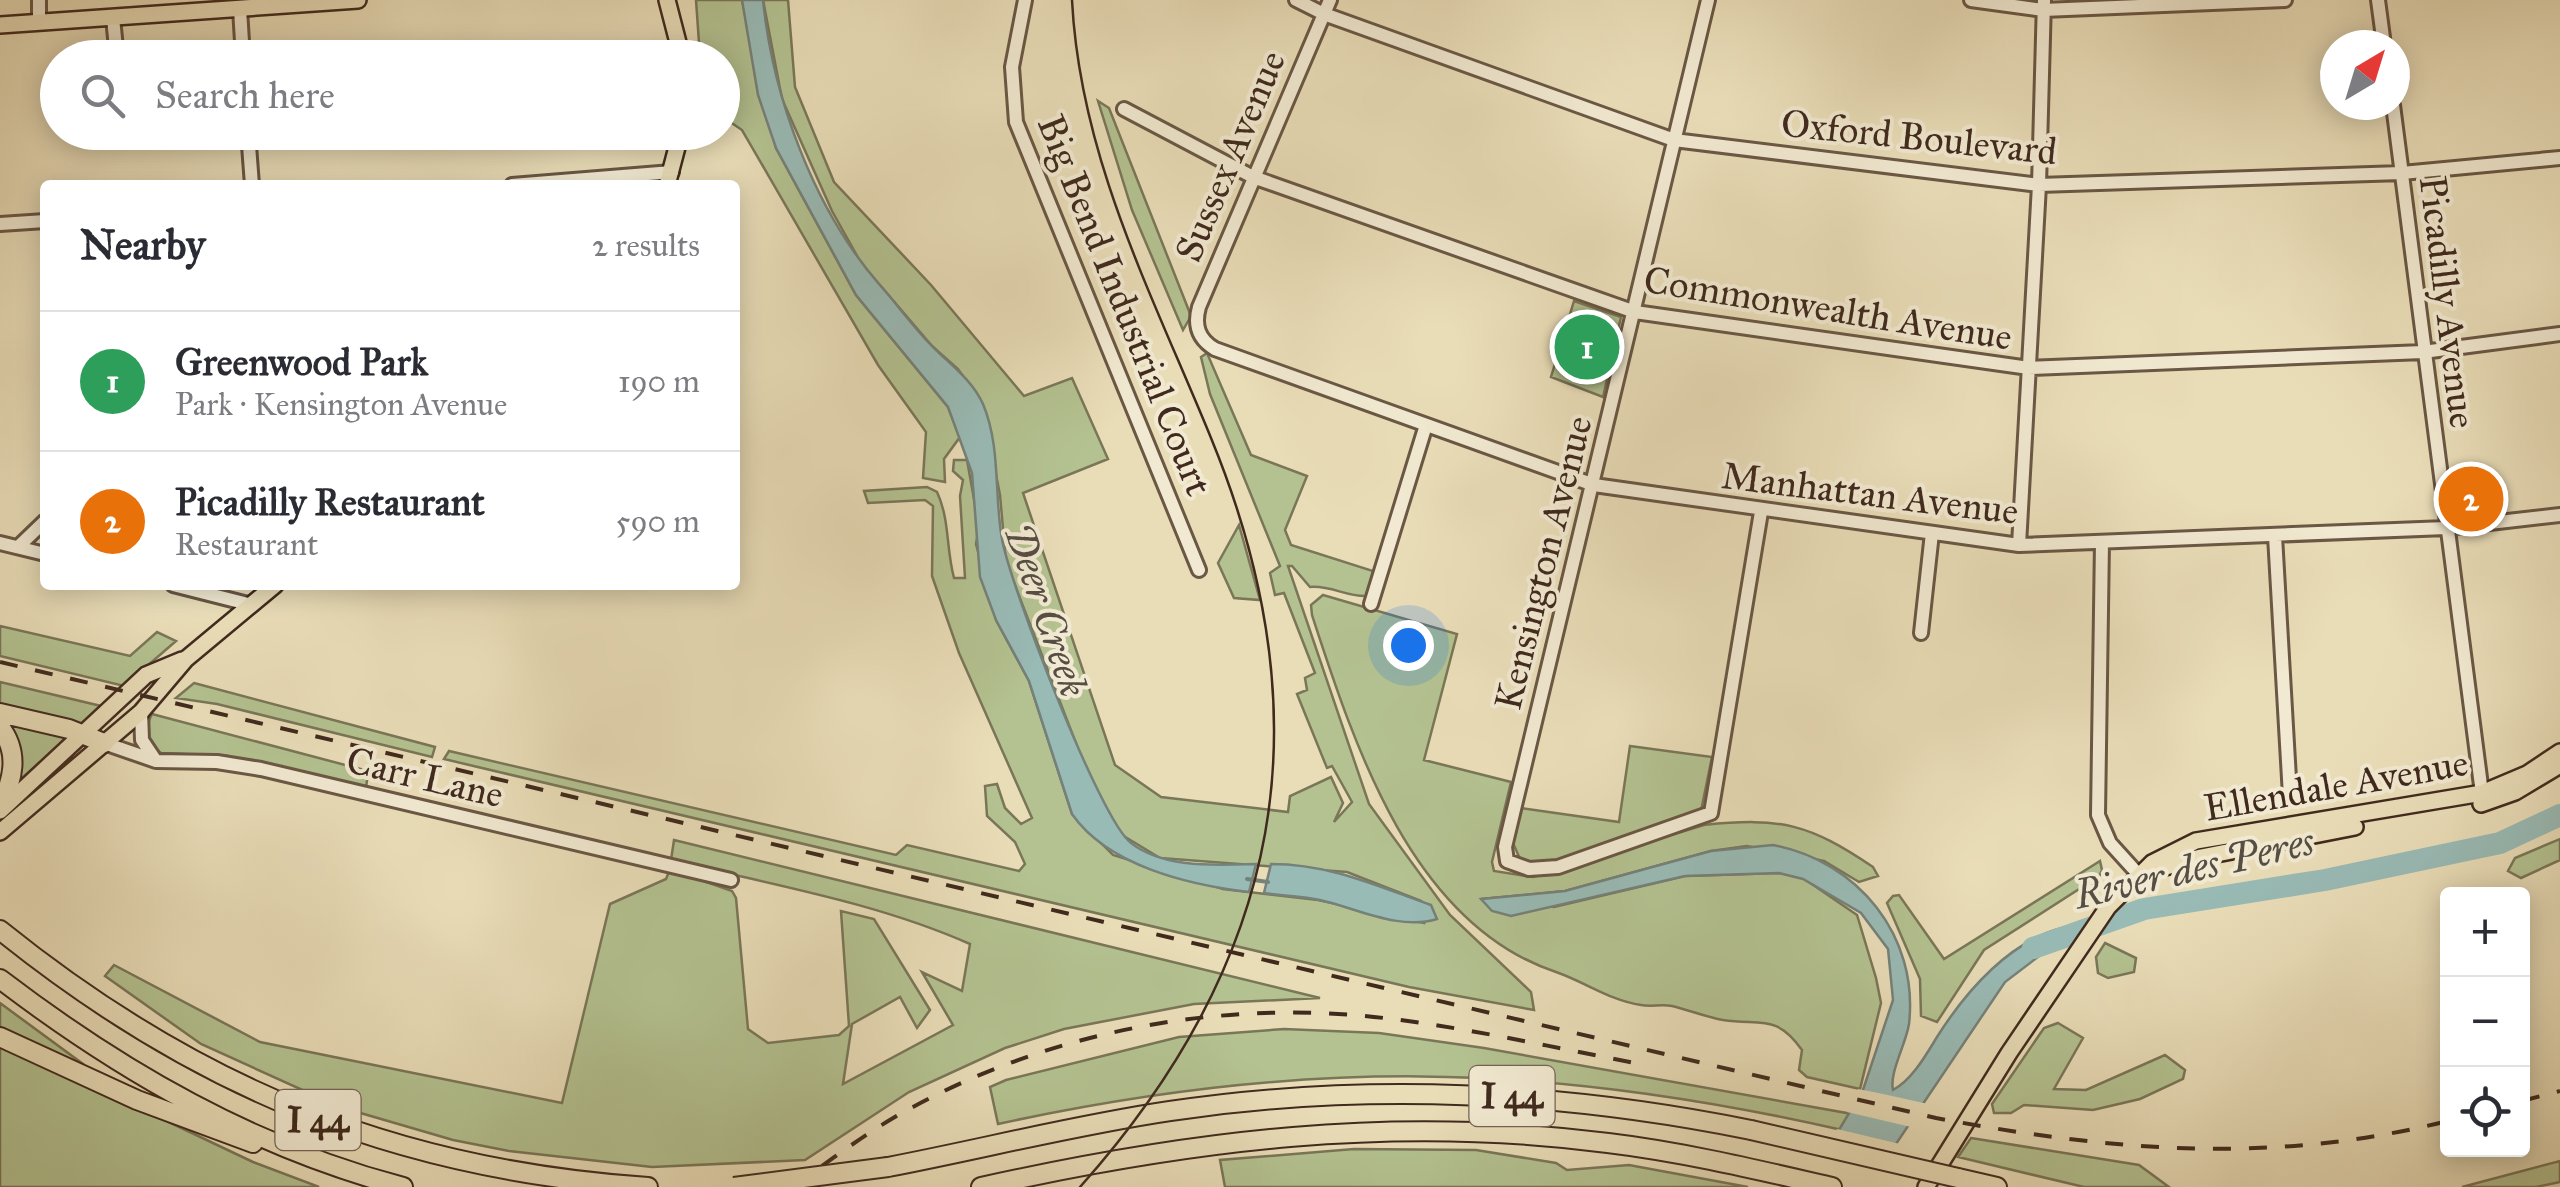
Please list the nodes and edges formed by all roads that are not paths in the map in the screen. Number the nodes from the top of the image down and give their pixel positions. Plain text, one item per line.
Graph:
1 (39, 0) edge
2 (358, 0) edge
3 (667, 0) edge
4 (1026, 0) edge
5 (1296, 0) edge
6 (1330, 0) edge
7 (1708, 0) edge
8 (1971, 0) edge
9 (2285, 0) edge
10 (2378, 0) edge
11 (271, 4) edge
12 (2043, 5) edge
13 (240, 9) junction
14 (1324, 14) junction
15 (113, 18) junction
16 (39, 22) junction
17 (0, 26) edge
18 (2382, 30) edge
19 (115, 40) edge
20 (242, 40) edge
21 (677, 40) edge
22 (1124, 109) dead end
23 (2395, 120) edge
24 (1674, 140) junction
25 (249, 150) edge
26 (677, 150) edge
27 (2560, 158) edge
28 (2402, 173) junction
29 (1253, 177) junction
30 (670, 178) edge
31 (252, 180) edge
32 (625, 180) edge
33 (2039, 185) junction
34 (40, 220) edge
35 (0, 224) edge
36 (1635, 312) junction
37 (2560, 334) edge
38 (1200, 337) joint
39 (2423, 352) junction
40 (2028, 368) junction
41 (1426, 425) junction
42 (1594, 486) junction
43 (1761, 512) junction
44 (2560, 514) edge
45 (40, 526) edge
46 (2446, 528) junction
47 (1932, 532) junction
48 (2275, 536) junction
49 (0, 542) edge
50 (2102, 542) junction
51 (2019, 545) junction
52 (18, 547) junction
53 (40, 553) edge
54 (1199, 570) dead end
55 (193, 590) edge
56 (269, 590) edge
57 (1371, 604) dead end
58 (252, 605) junction
59 (1921, 633) dead end
60 (186, 659) junction
61 (141, 712) junction
62 (0, 713) edge
63 (0, 726) edge
64 (86, 735) junction
65 (104, 743) junction
66 (2560, 752) edge
67 (156, 761) junction
68 (2560, 765) edge
69 (2290, 796) dead end
70 (2482, 798) junction
71 (0, 809) edge
72 (0, 832) edge
73 (2138, 876) junction
74 (732, 880) dead end
75 (0, 930) edge
76 (0, 979) edge
77 (0, 1037) edge
78 (318, 1160) junction
79 (403, 1187) edge
80 (648, 1187) edge
81 (734, 1187) edge
82 (981, 1187) edge
83 (1832, 1187) edge
84 (1926, 1187) edge
85 (1997, 1187) edge

1 - 16 street
2 - 11 main road
3 - 21 main road
4 - 54 street, Big Bend Industrial Court
5 - 14 street, Oxford Boulevard
6 - 14 street, Sussex Avenue
7 - 24 street, Kensington Avenue
8 - 12 street
9 - 12 street
10 - 18 street
11 - 13 main road
12 - 33 street
13 - 15 main road
13 - 20 street
14 - 24 street, Oxford Boulevard
14 - 29 street, Sussex Avenue
15 - 16 main road
15 - 19 street
16 - 17 main road
22 - 29 street, Commonwealth Avenue
23 - 28 street, Picadilly Avenue
24 - 33 street, Oxford Boulevard
24 - 36 street, Kensington Avenue
25 - 31 street
26 - 30 main road
27 - 28 street, Oxford Boulevard
28 - 33 street, Oxford Boulevard
28 - 39 street, Picadilly Avenue
29 - 36 street, Commonwealth Avenue
29 - 38 street, Sussex Avenue
30 - 32 street
33 - 40 street
34 - 35 street
36 - 40 street, Commonwealth Avenue
36 - 42 street, Kensington Avenue
37 - 39 street, Commonwealth Avenue
38 - 41 street, Manhattan Avenue
39 - 40 street, Commonwealth Avenue
39 - 46 street, Picadilly Avenue
40 - 51 street
41 - 42 street, Manhattan Avenue
41 - 57 street
42 - 43 street, Manhattan Avenue
42 - 43 street, Kensington Avenue
43 - 47 street, Manhattan Avenue
44 - 46 street, Manhattan Avenue
45 - 52 street
46 - 48 street, Manhattan Avenue
46 - 70 street, Picadilly Avenue
47 - 51 street, Manhattan Avenue
47 - 59 street
48 - 50 street, Manhattan Avenue
48 - 69 street
49 - 52 street
50 - 51 street, Manhattan Avenue
50 - 73 street
52 - 53 street
55 - 58 street
56 - 58 main road
58 - 60 main road
60 - 61 main road
60 - 64 main road
61 - 65 main road
61 - 67 street
62 - 64 highway
63 - 71 highway
64 - 65 highway
64 - 71 main road
65 - 67 street, Carr Lane
65 - 72 main road
66 - 70 main road, Ellendale Avenue
67 - 74 street, Carr Lane
68 - 70 main road, Ellendale Avenue
70 - 73 main road, Ellendale Avenue
73 - 84 main road
75 - 80 highway, I 44
76 - 78 highway, I 44
77 - 78 highway
78 - 79 highway, I 44
81 - 85 highway, I 44, bridge
82 - 83 highway, I 44

